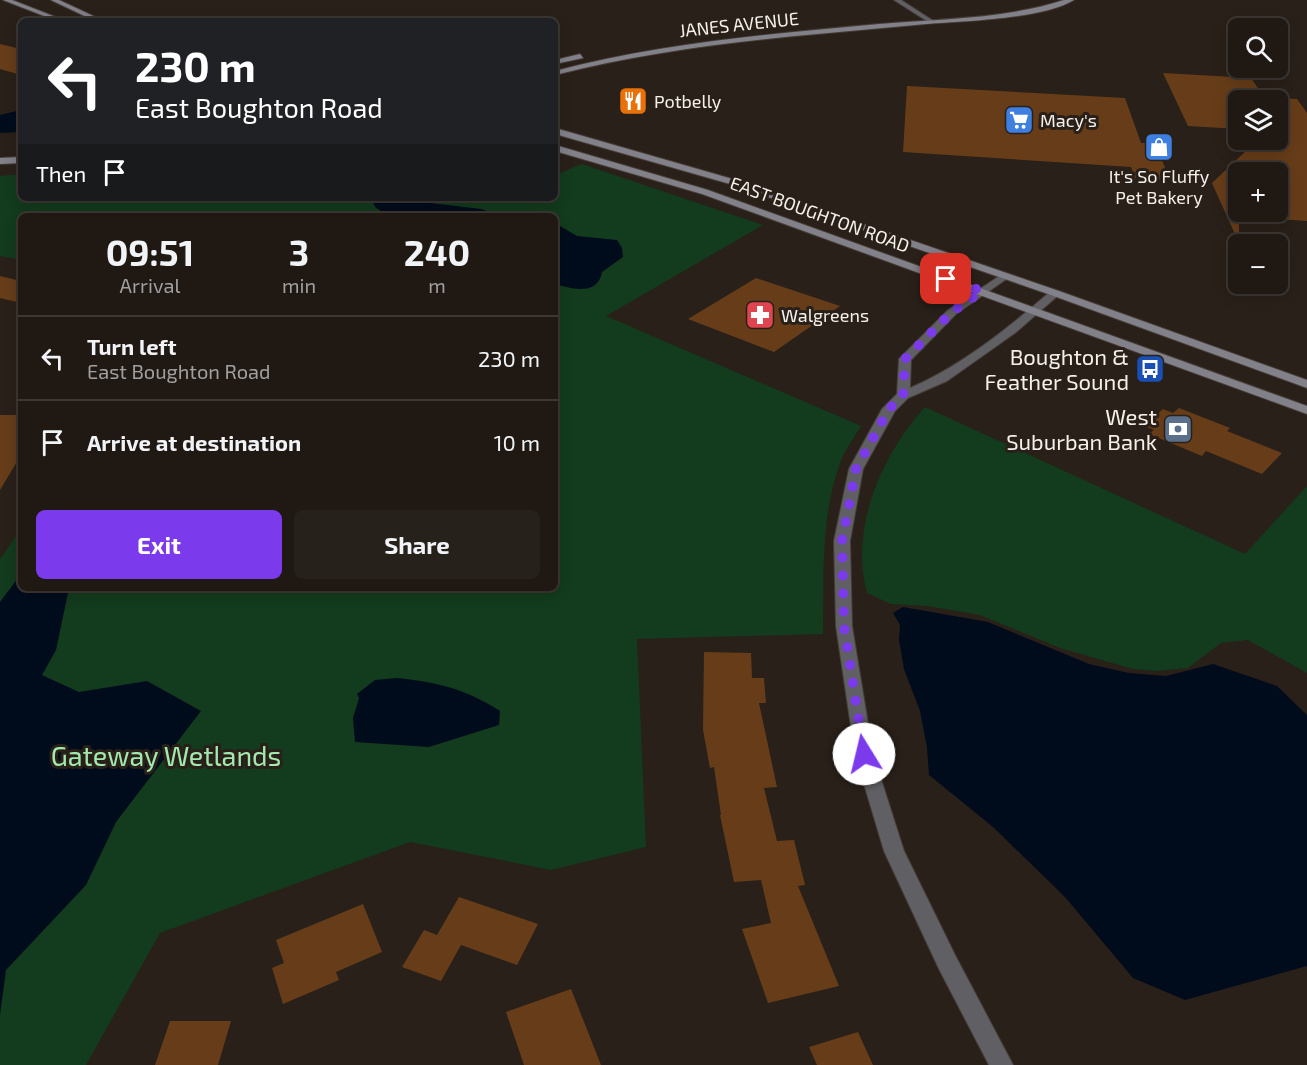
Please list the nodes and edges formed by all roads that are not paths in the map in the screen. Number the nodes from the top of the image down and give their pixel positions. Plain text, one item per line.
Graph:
1 (6, 0) edge
2 (54, 0) edge
3 (897, 0) edge
4 (1071, 0) edge
5 (1022, 4) dead end
6 (924, 17) junction
7 (55, 18) edge
8 (94, 18) edge
9 (932, 22) junction
10 (614, 49) dead end
11 (588, 54) dead end
12 (558, 61) edge
13 (558, 72) edge
14 (558, 132) edge
15 (558, 149) edge
16 (18, 160) edge
17 (0, 161) edge
18 (18, 170) edge
19 (0, 171) edge
20 (1005, 276) junction
21 (982, 291) junction
22 (1055, 293) junction
23 (1035, 311) junction
24 (1307, 384) edge
25 (903, 396) junction
26 (1307, 410) edge
27 (1001, 1065) edge

1 - 7 main road
2 - 8 main road
3 - 6 street
4 - 9 main road, JANES AVENUE
5 - 6 main road, JANES AVENUE
6 - 9 street
6 - 10 main road, JANES AVENUE
9 - 13 main road, JANES AVENUE
11 - 12 main road
14 - 20 main road, EAST BOUGHTON ROAD
15 - 21 main road, EAST BOUGHTON ROAD
16 - 17 main road
18 - 19 main road
20 - 21 street
20 - 22 main road, EAST BOUGHTON ROAD
21 - 23 main road, EAST BOUGHTON ROAD
21 - 25 street
22 - 23 street
22 - 24 main road, EAST BOUGHTON ROAD
23 - 25 street
23 - 26 main road, EAST BOUGHTON ROAD
25 - 27 street

